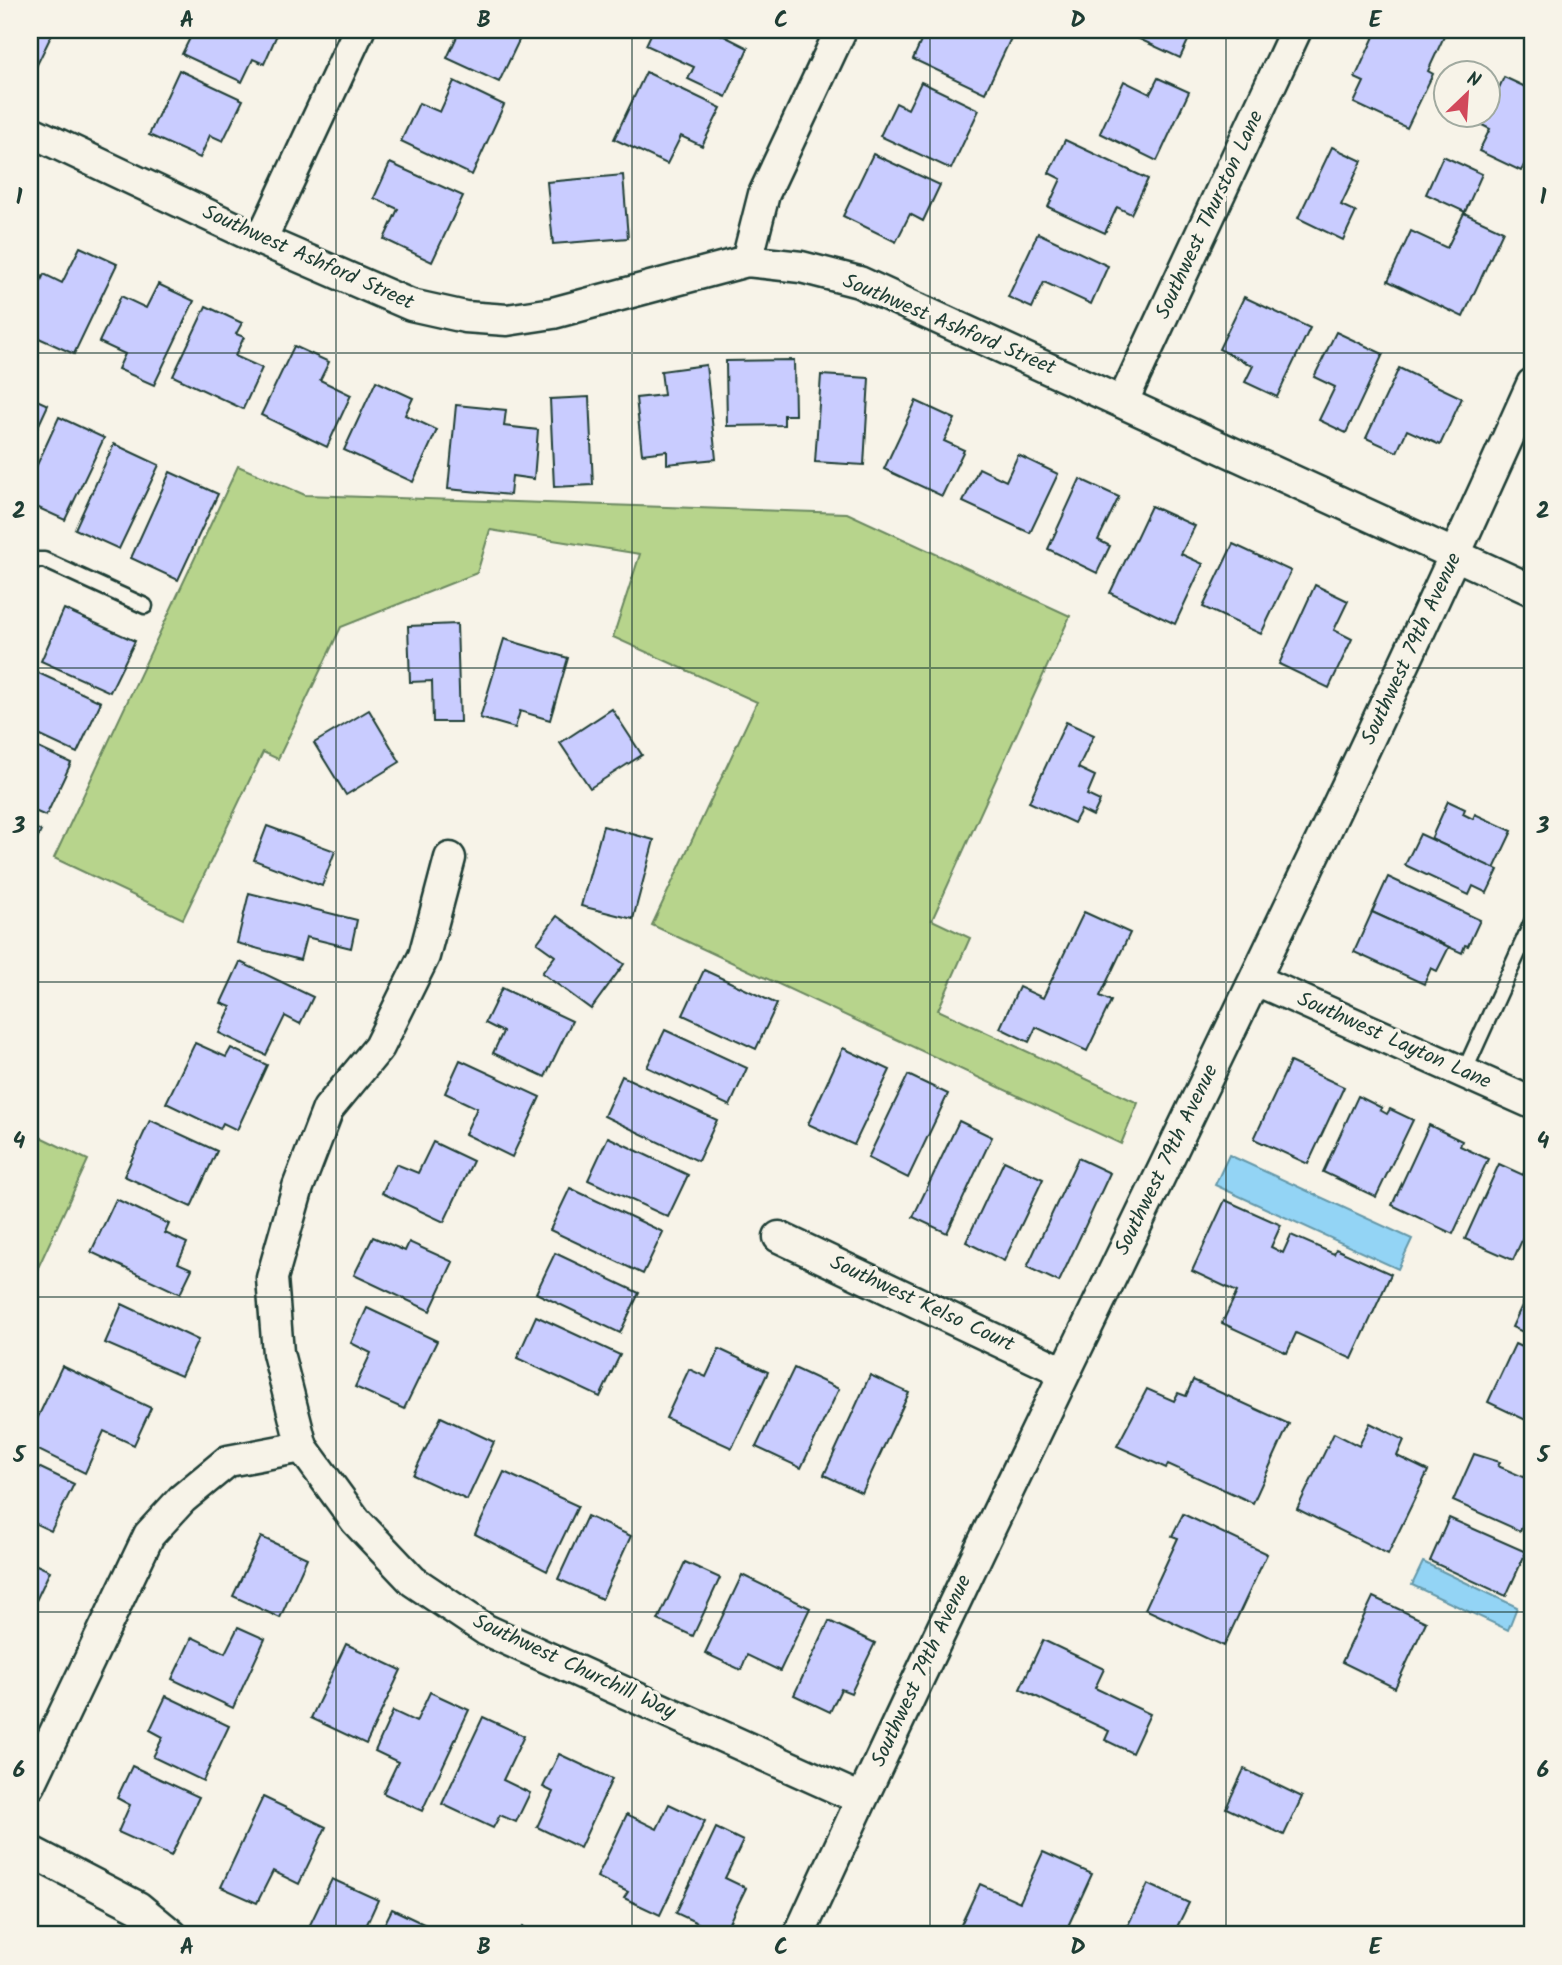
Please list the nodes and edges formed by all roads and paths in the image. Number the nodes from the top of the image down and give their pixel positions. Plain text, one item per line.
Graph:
1 (359, 30) edge
2 (841, 30) edge
3 (1296, 30) edge
4 (30, 131) edge
5 (261, 240) junction
6 (747, 261) junction
7 (1532, 384) edge
8 (1123, 401) junction
9 (1456, 555) junction
10 (30, 560) edge
11 (1532, 590) edge
12 (145, 606) dead end
13 (450, 858) dead end
14 (1532, 922) edge
15 (1256, 980) junction
16 (1464, 1072) junction
17 (1532, 1103) edge
18 (779, 1237) dead end
19 (1064, 1372) junction
20 (302, 1447) junction
21 (30, 1785) edge
22 (861, 1799) junction
23 (30, 1851) edge
24 (172, 1935) edge
25 (799, 1935) edge

1 - 5 street
2 - 6 street
3 - 8 street, Southwest Thurston Lane
4 - 5 street, Southwest Ashford Street
5 - 6 street, Southwest Ashford Street
6 - 8 street, Southwest Ashford Street
7 - 9 street, Southwest 79th Avenue
8 - 9 street, Southwest Ashford Street
9 - 11 street, Southwest Ashford Street
9 - 15 street, Southwest 79th Avenue
10 - 12 lane
13 - 20 street
14 - 16 lane
15 - 16 street, Southwest Layton Lane
15 - 19 street, Southwest 79th Avenue
16 - 17 street, Southwest Layton Lane
18 - 19 street, Southwest Kelso Court
19 - 22 street, Southwest 79th Avenue
20 - 21 street
20 - 22 street, Southwest Churchill Way
22 - 25 street, Southwest 79th Avenue
23 - 24 street

